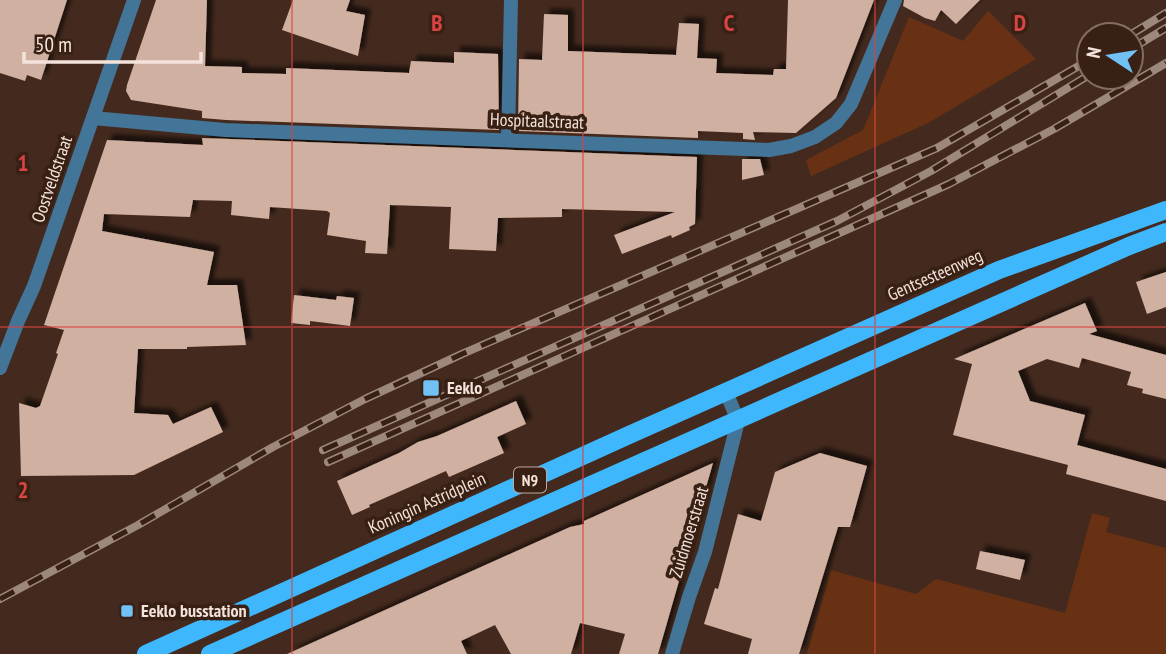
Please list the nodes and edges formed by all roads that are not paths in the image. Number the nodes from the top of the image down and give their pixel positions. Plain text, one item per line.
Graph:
1 (134, 0) edge
2 (511, 0) edge
3 (895, 0) edge
4 (93, 118) junction
5 (508, 139) junction
6 (1166, 210) edge
7 (1166, 232) edge
8 (0, 368) edge
9 (726, 391) junction
10 (738, 421) junction
11 (146, 654) edge
12 (210, 654) edge
13 (672, 654) edge

1 - 4 street, Oostveldstraat
2 - 5 street
3 - 5 street, Hospitaalstraat
4 - 5 street, Hospitaalstraat
4 - 8 street, Oostveldstraat
6 - 9 main road, Gentsesteenweg / N9
7 - 10 main road, N9
9 - 10 street
9 - 11 main road, Koningin Astridplein / N9
10 - 12 main road, N9
10 - 13 street, Zuidmoerstraat

